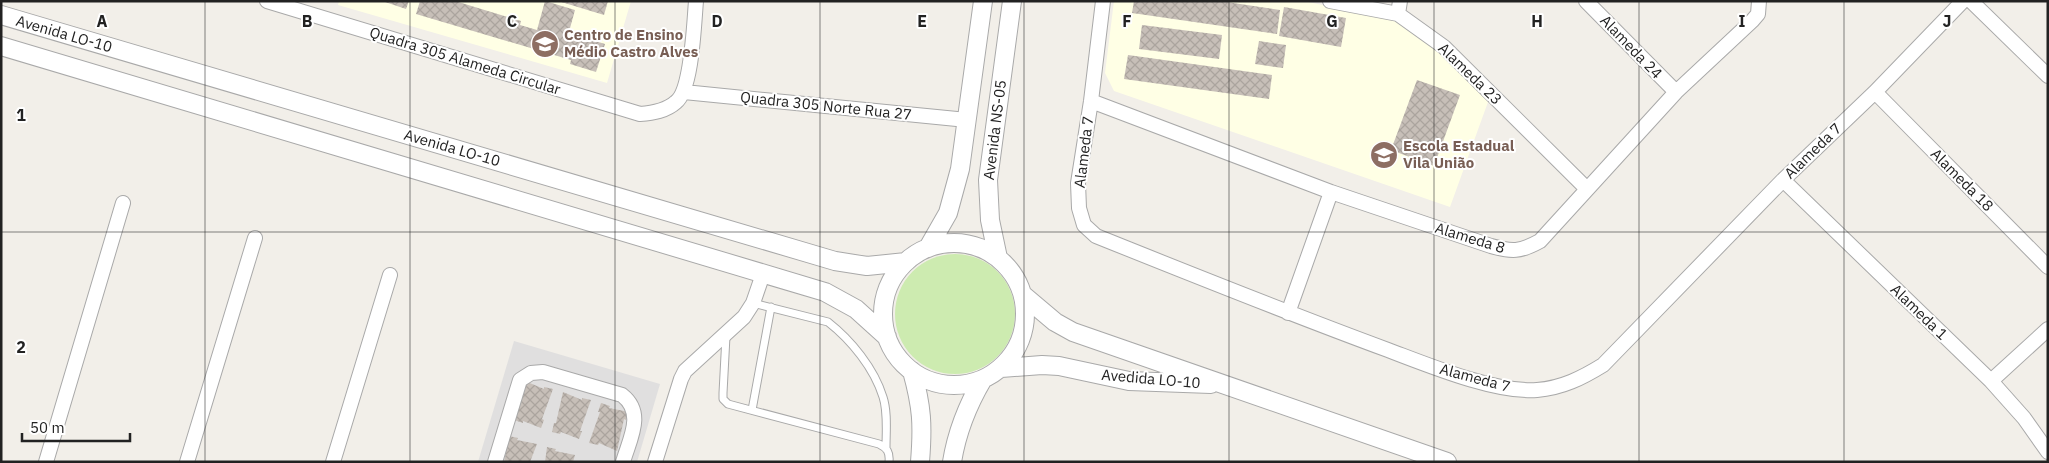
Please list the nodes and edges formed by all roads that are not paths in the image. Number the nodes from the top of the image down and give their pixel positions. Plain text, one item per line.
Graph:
1 (267, 1) edge
2 (696, 1) edge
3 (982, 1) edge
4 (1012, 1) edge
5 (1103, 1) edge
6 (1330, 1) edge
7 (1586, 1) edge
8 (1759, 1) edge
9 (1963, 1) edge
10 (1971, 1) edge
11 (1399, 8) edge
12 (1, 15) edge
13 (1, 46) edge
14 (2048, 76) edge
15 (684, 92) junction
16 (1676, 92) junction
17 (1875, 92) junction
18 (1091, 101) junction
19 (967, 120) junction
20 (1783, 180) junction
21 (1587, 189) junction
22 (1331, 192) junction
23 (123, 203) dead end
24 (255, 238) dead end
25 (928, 248) junction
26 (998, 258) junction
27 (906, 262) junction
28 (2048, 268) edge
29 (763, 274) junction
30 (390, 275) dead end
31 (1024, 295) junction
32 (753, 303) junction
33 (771, 307) junction
34 (1288, 313) junction
35 (2048, 328) edge
36 (726, 333) junction
37 (887, 337) junction
38 (1001, 368) junction
39 (912, 371) junction
40 (983, 379) junction
41 (1991, 381) junction
42 (1242, 389) junction
43 (752, 410) junction
44 (886, 448) junction
45 (2048, 452) edge
46 (46, 462) edge
47 (187, 462) edge
48 (332, 462) edge
49 (495, 462) edge
50 (623, 462) edge
51 (655, 462) edge
52 (889, 462) edge
53 (920, 462) edge
54 (952, 462) edge
55 (1447, 462) edge

1 - 15 street, Quadra 305 Alameda Circular
2 - 15 street
3 - 19 street, Avenida NS-05
4 - 26 street, Avenida NS-05
5 - 18 street, Alameda 7
6 - 11 street, Alameda 23
7 - 16 street, Alameda 24
8 - 16 street, Alameda 8
9 - 17 street, Alameda 7
10 - 14 street
11 - 21 street, Alameda 23
12 - 27 street, Avenida LO-10
13 - 29 street, Avenida LO-10
15 - 19 street, Quadra 305 Norte Rua 27
16 - 21 street, Alameda 8
17 - 20 street, Alameda 7
17 - 28 street, Alameda 18
18 - 22 street, Alameda 8
18 - 34 street, Alameda 7
19 - 25 street, Avenida NS-05
20 - 34 street, Alameda 7
20 - 41 street, Alameda 1
21 - 22 street, Alameda 8
22 - 34 street
23 - 46 street
24 - 47 street
25 - 26 street, Avenida NS-05
25 - 27 street, Avenida NS-05
26 - 31 street, Avenida NS-05
27 - 37 street, Avenida NS-05
29 - 32 street
29 - 37 street, Avenida LO-10
30 - 48 street
31 - 38 street, Avenida NS-05
31 - 42 street, Avedida LO-10
32 - 33 lane
32 - 36 street
33 - 43 lane
33 - 44 lane
35 - 41 street
36 - 43 lane
36 - 51 street
37 - 39 street, Avenida NS-05
38 - 40 street, Avenida NS-05
38 - 42 street, Avedida LO-10
39 - 40 street, Avenida NS-05
39 - 53 street, Avenida NS-05
40 - 54 street, Avenida NS-05
41 - 45 street, Alameda 1
42 - 55 street, Avedida LO-10
43 - 44 lane
44 - 52 lane
49 - 50 street

